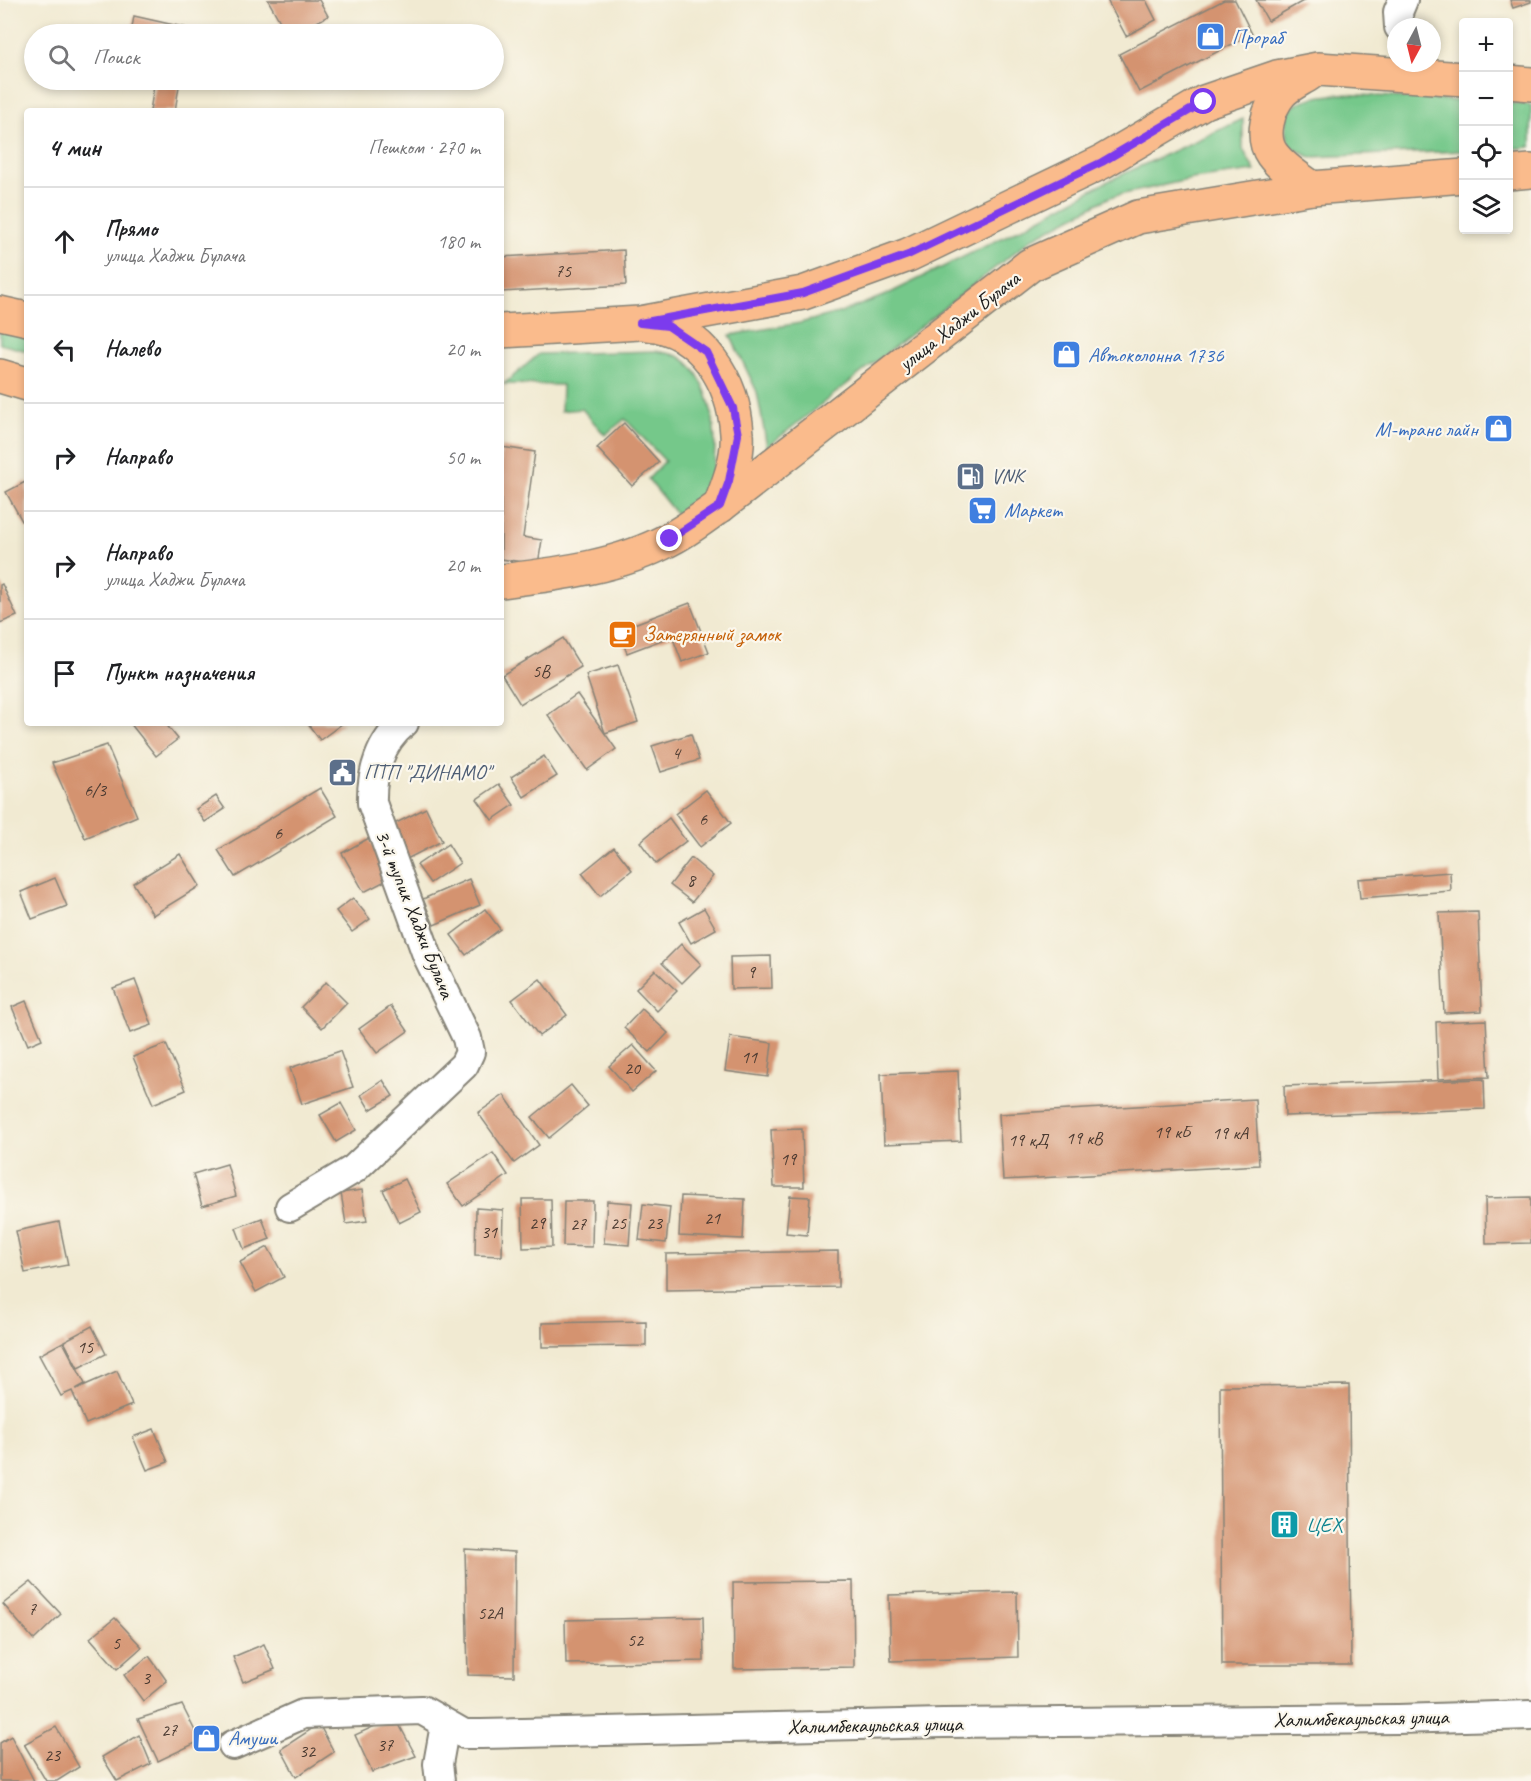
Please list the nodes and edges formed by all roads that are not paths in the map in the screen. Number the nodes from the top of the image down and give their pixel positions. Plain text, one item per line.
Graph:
1 (1403, 0) edge
2 (1398, 18) edge
3 (1318, 69) junction
4 (1387, 70) edge
5 (1431, 72) edge
6 (1459, 78) edge
7 (1513, 82) edge
8 (1531, 84) edge
9 (1531, 171) edge
10 (1513, 172) edge
11 (1459, 176) edge
12 (1312, 188) junction
13 (0, 313) edge
14 (24, 319) edge
15 (640, 323) junction
16 (504, 331) edge
17 (0, 376) edge
18 (24, 383) edge
19 (720, 506) junction
20 (504, 580) edge
21 (400, 726) edge
22 (290, 1207) dead end
23 (1531, 1715) edge
24 (445, 1725) junction
25 (233, 1745) dead end
26 (440, 1781) edge

1 - 2 street
3 - 4 main road
3 - 12 main road
3 - 15 main road
5 - 6 main road
7 - 8 main road
9 - 10 main road
11 - 12 main road, улица Хаджи Булача
12 - 19 main road, улица Хаджи Булача
13 - 14 main road
15 - 16 main road
15 - 19 main road
17 - 18 main road
19 - 20 main road, улица Хаджи Булача
21 - 22 street, 3-й тупик Хаджи Булача
23 - 24 street, Халимбекаульская улица
24 - 25 street, Халимбекаульская улица
24 - 26 street

